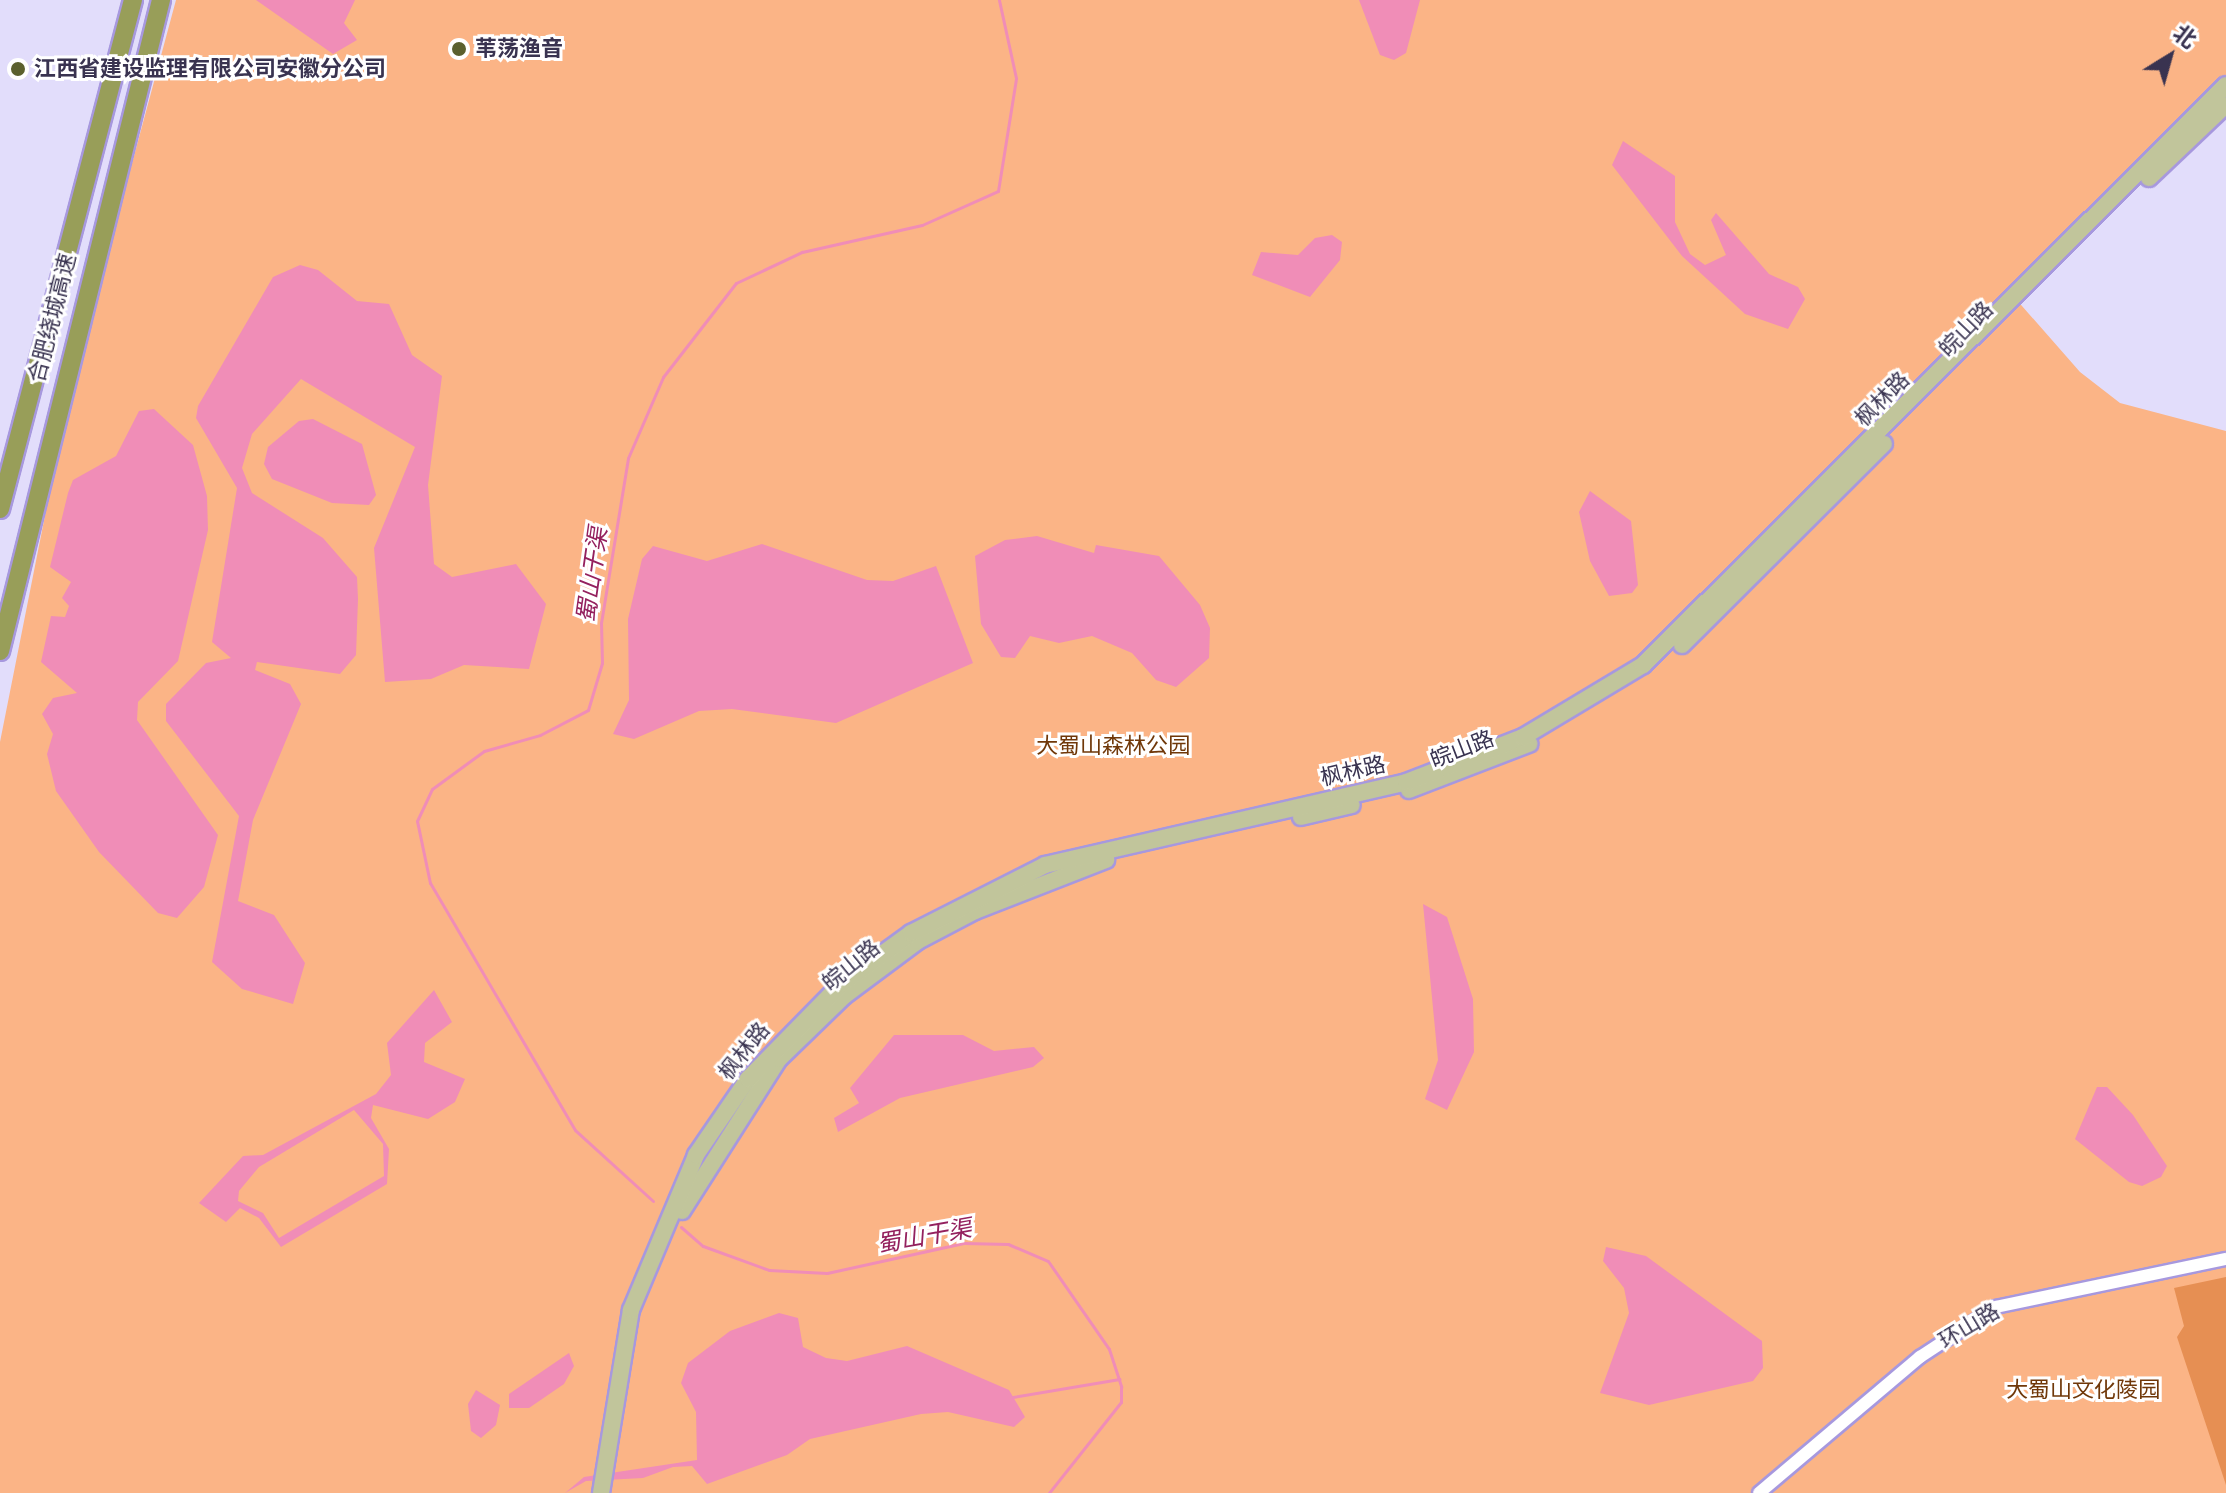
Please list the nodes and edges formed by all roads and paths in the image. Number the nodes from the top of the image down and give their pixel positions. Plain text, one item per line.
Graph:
1 (133, 0) edge
2 (161, 0) edge
3 (2226, 85) edge
4 (2226, 105) edge
5 (0, 509) edge
6 (0, 651) edge
7 (2226, 1259) edge
8 (609, 1460) junction
9 (601, 1493) edge
10 (610, 1493) edge
11 (1759, 1493) edge

1 - 5 highway, 合肥绕城高速
2 - 6 highway, 合肥绕城高速
3 - 8 main road, 枫林路
4 - 8 main road, 皖山路
7 - 11 street, 环山路
8 - 9 main road, 枫林路
8 - 10 main road, 枫林路

